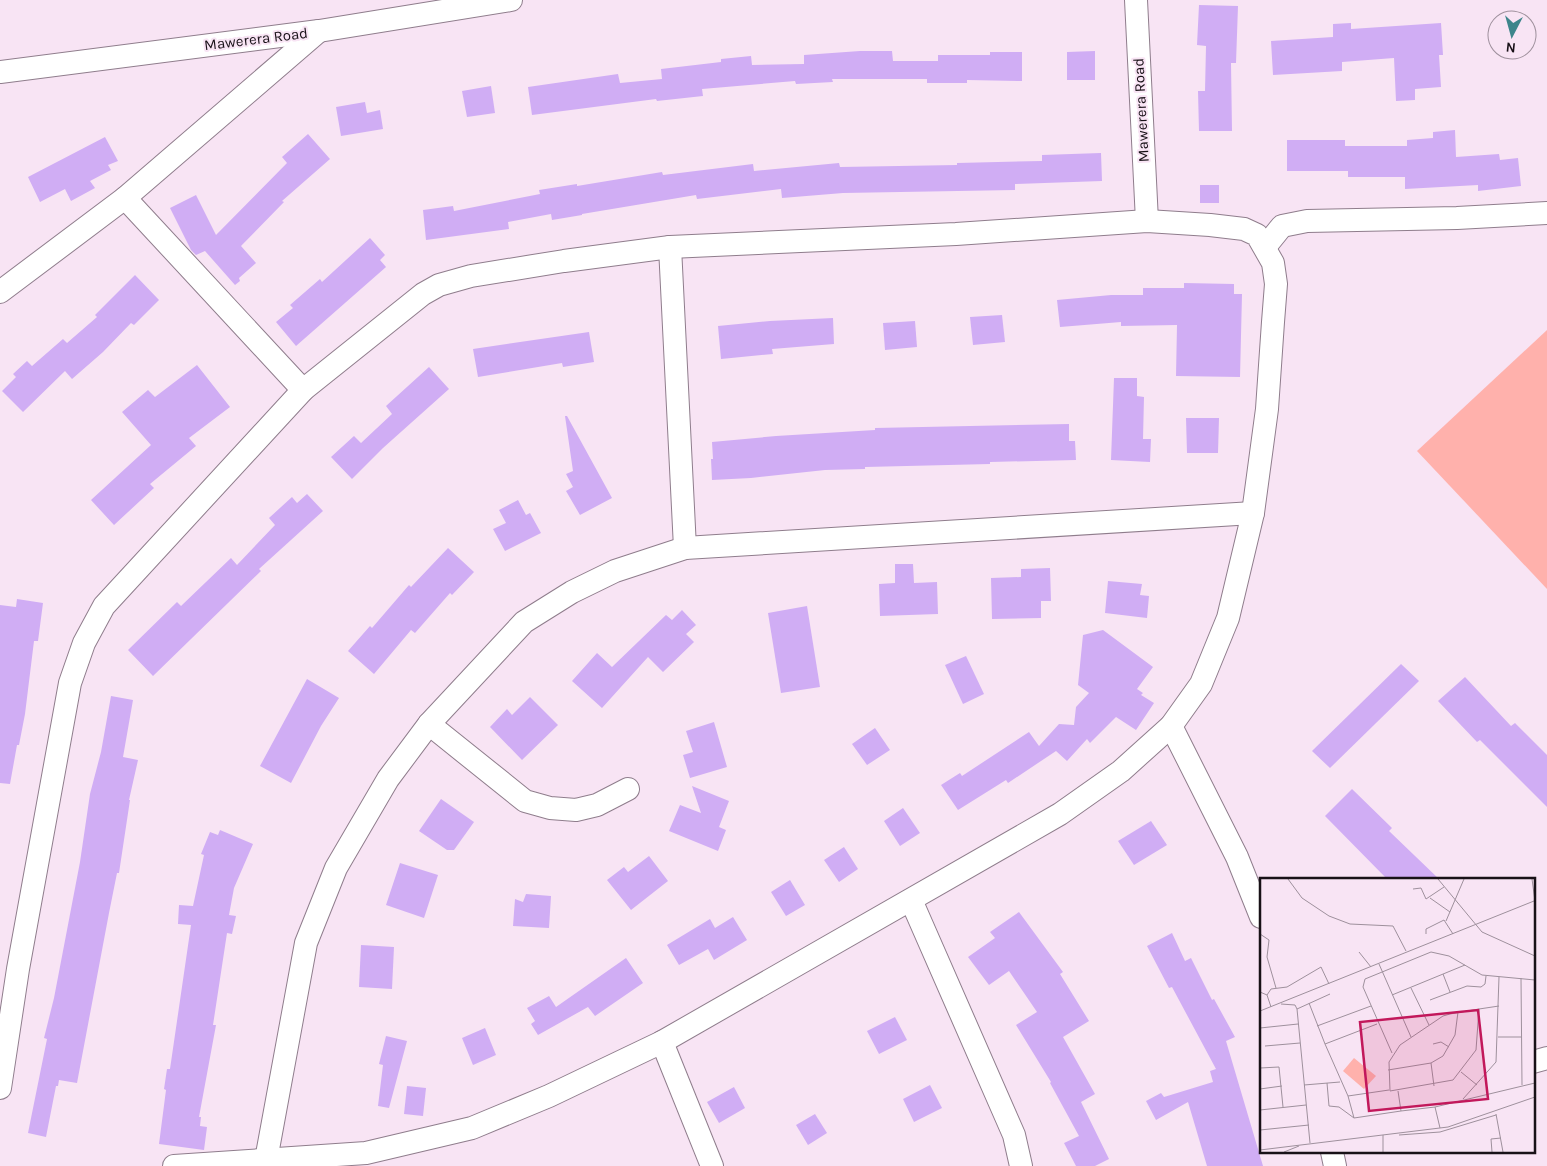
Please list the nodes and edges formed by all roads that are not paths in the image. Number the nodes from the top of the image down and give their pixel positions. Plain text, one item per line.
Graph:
1 (511, 0) edge
2 (1136, 0) edge
3 (319, 31) junction
4 (0, 72) edge
5 (125, 198) junction
6 (1547, 213) edge
7 (1146, 221) junction
8 (670, 247) junction
9 (1265, 247) junction
10 (0, 292) edge
11 (303, 390) junction
12 (1253, 513) junction
13 (685, 548) junction
14 (430, 724) junction
15 (1171, 726) junction
16 (628, 789) dead end
17 (911, 900) junction
18 (1260, 914) edge
19 (662, 1042) junction
20 (1547, 1058) edge
21 (1534, 1062) edge
22 (0, 1088) edge
23 (266, 1160) junction
24 (174, 1166) edge
25 (712, 1166) edge
26 (1021, 1166) edge

1 - 3 street, Mawerera Road
2 - 7 street, Mawerera Road
3 - 4 street, Mawerera Road
3 - 5 street
5 - 10 street
5 - 11 street
6 - 9 street
7 - 8 street
7 - 9 street
8 - 11 street
8 - 13 street
9 - 12 street
11 - 22 street
12 - 13 street
12 - 15 street
13 - 14 street
14 - 16 street
14 - 23 street
15 - 17 street
15 - 18 street
17 - 19 street
17 - 26 street
19 - 23 street
19 - 25 street
20 - 21 street
23 - 24 street

